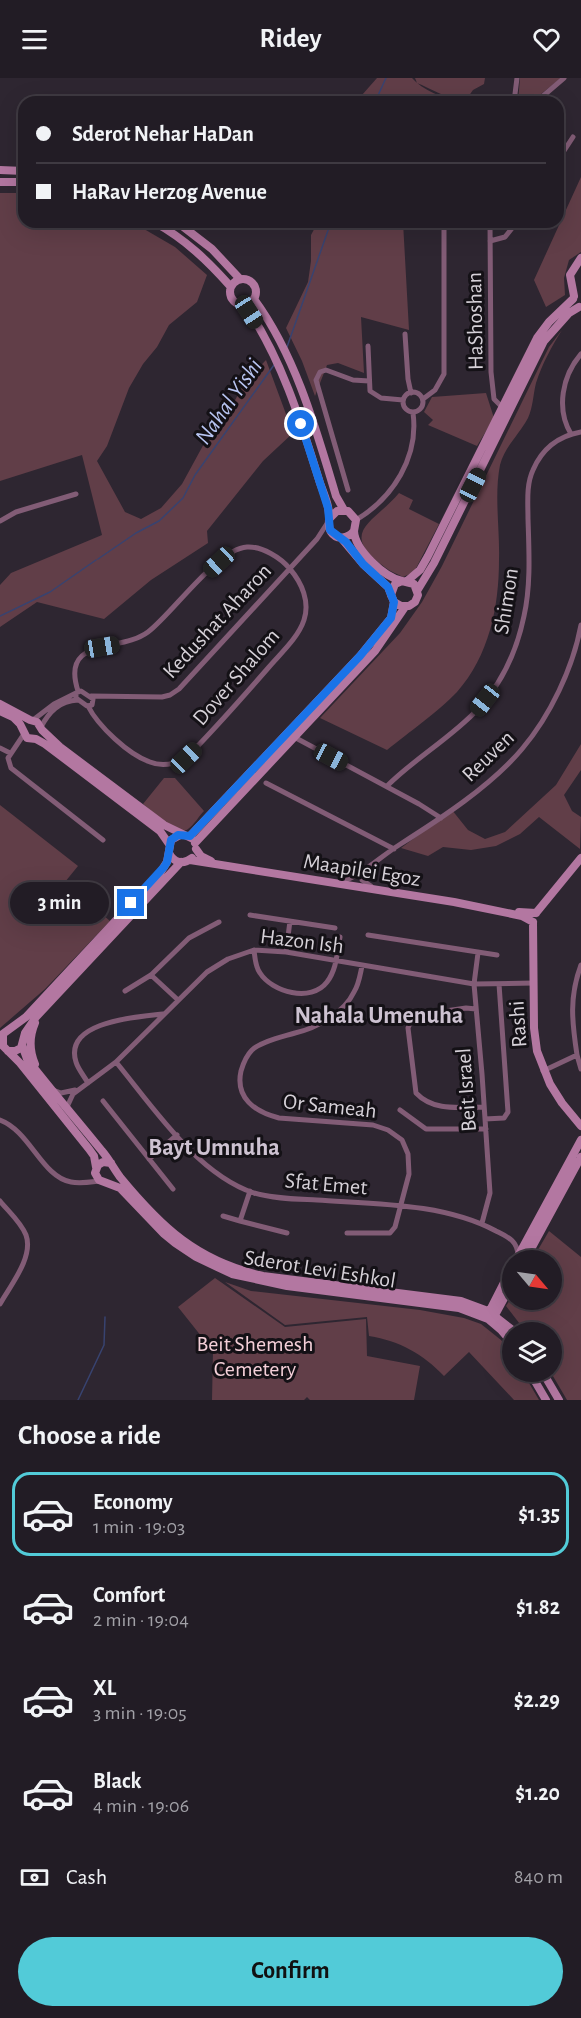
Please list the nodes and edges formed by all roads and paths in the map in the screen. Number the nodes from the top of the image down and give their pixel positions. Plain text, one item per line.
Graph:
1 (517, 78) edge
2 (564, 78) edge
3 (515, 96) edge
4 (543, 96) edge
5 (573, 137) dead end
6 (564, 151) edge
7 (0, 170) edge
8 (18, 171) edge
9 (0, 182) edge
10 (18, 182) edge
11 (164, 228) edge
12 (185, 228) edge
13 (444, 228) edge
14 (490, 228) edge
15 (512, 228) edge
16 (490, 241) junction
17 (581, 258) edge
18 (240, 279) junction
19 (231, 287) junction
20 (577, 294) edge
21 (254, 299) junction
22 (245, 305) junction
23 (580, 307) edge
24 (405, 334) dead end
25 (368, 346) dead end
26 (581, 354) edge
27 (369, 381) junction
28 (411, 393) junction
29 (423, 399) junction
30 (404, 400) junction
31 (506, 409) junction
32 (413, 413) junction
33 (581, 432) edge
34 (571, 434) junction
35 (348, 490) dead end
36 (76, 494) dead end
37 (344, 510) junction
38 (329, 520) junction
39 (356, 520) junction
40 (0, 521) edge
41 (354, 531) junction
42 (333, 534) junction
43 (341, 538) junction
44 (317, 539) junction
45 (290, 568) junction
46 (405, 581) junction
47 (417, 591) junction
48 (392, 598) junction
49 (405, 607) junction
50 (581, 625) edge
51 (77, 692) junction
52 (91, 696) junction
53 (78, 700) junction
54 (0, 704) edge
55 (88, 706) junction
56 (0, 711) edge
57 (31, 720) junction
58 (42, 729) junction
59 (28, 735) junction
60 (294, 737) junction
61 (0, 748) edge
62 (10, 753) junction
63 (266, 783) dead end
64 (387, 786) junction
65 (441, 818) junction
66 (103, 840) dead end
67 (191, 841) junction
68 (169, 844) junction
69 (394, 849) junction
70 (169, 853) junction
71 (581, 858) edge
72 (185, 861) junction
73 (366, 868) junction
74 (340, 882) junction
75 (371, 886) junction
76 (250, 915) dead end
77 (532, 917) junction
78 (290, 921) junction
79 (219, 922) dead end
80 (335, 928) dead end
81 (368, 935) dead end
82 (340, 937) dead end
83 (254, 950) junction
84 (286, 952) junction
85 (478, 953) junction
86 (497, 955) dead end
87 (336, 960) junction
88 (581, 965) edge
89 (363, 966) junction
90 (151, 975) junction
91 (534, 983) junction
92 (474, 984) junction
93 (499, 984) junction
94 (125, 991) dead end
95 (178, 1000) junction
96 (476, 1009) junction
97 (40, 1012) junction
98 (163, 1014) junction
99 (11, 1029) junction
100 (1, 1036) edge
101 (23, 1042) junction
102 (4, 1050) edge
103 (577, 1055) junction
104 (116, 1062) junction
105 (581, 1069) edge
106 (543, 1071) junction
107 (39, 1073) junction
108 (88, 1083) junction
109 (80, 1088) junction
110 (53, 1090) junction
111 (103, 1101) dead end
112 (67, 1107) junction
113 (484, 1107) junction
114 (400, 1110) dead end
115 (572, 1113) junction
116 (581, 1118) edge
117 (485, 1119) junction
118 (0, 1120) edge
119 (581, 1126) edge
120 (486, 1129) junction
121 (177, 1135) junction
122 (581, 1140) edge
123 (581, 1157) edge
124 (149, 1160) junction
125 (113, 1167) junction
126 (96, 1169) junction
127 (103, 1181) junction
128 (80, 1183) junction
129 (173, 1189) dead end
130 (250, 1191) junction
131 (0, 1200) edge
132 (401, 1206) junction
133 (223, 1216) dead end
134 (240, 1221) junction
135 (482, 1223) junction
136 (287, 1233) dead end
137 (347, 1233) dead end
138 (529, 1235) junction
139 (510, 1238) junction
140 (518, 1250) edge
141 (523, 1250) edge
142 (524, 1250) edge
143 (502, 1289) edge
144 (502, 1298) edge
145 (0, 1304) edge
146 (490, 1315) junction
147 (502, 1323) edge
148 (502, 1331) edge
149 (536, 1382) edge
150 (548, 1382) edge
151 (546, 1400) edge
152 (559, 1400) edge

1 - 3 street
2 - 4 street
5 - 6 street
7 - 8 main road
9 - 10 main road
11 - 19 main road
12 - 18 main road
13 - 29 street
14 - 16 street, HaShoshan
15 - 16 street
16 - 31 street, HaShoshan
17 - 20 main road
18 - 19 main road
18 - 21 main road
19 - 22 main road
20 - 23 main road
20 - 31 main road
21 - 22 main road
21 - 37 main road
22 - 38 main road
23 - 31 main road
24 - 28 street
25 - 27 street
26 - 34 street
27 - 30 street
27 - 35 street
28 - 29 street
28 - 30 street
29 - 32 street
30 - 32 street
31 - 46 main road
31 - 47 main road
32 - 39 street
33 - 34 street, Shimon
34 - 64 street, Shimon
36 - 40 street
37 - 38 main road
37 - 39 main road
38 - 42 main road
38 - 44 street, Kedushat Aharon
39 - 41 main road
41 - 43 main road
41 - 46 main road
42 - 43 main road
42 - 44 street, Kedushat Aharon
43 - 48 main road
44 - 45 street, Kedushat Aharon
45 - 51 street
45 - 52 street, Kedushat Aharon
45 - 55 street, Dover Shalom
46 - 47 main road
46 - 48 main road
47 - 49 main road
48 - 49 main road
48 - 67 main road
49 - 60 main road
50 - 65 street, Reuven
51 - 52 street
51 - 53 street
51 - 57 street
52 - 55 street
53 - 55 street
53 - 58 street
54 - 57 main road, Maapilei Egoz
56 - 59 main road
57 - 58 main road, Maapilei Egoz
57 - 59 main road
58 - 59 main road
58 - 67 main road, Maapilei Egoz
59 - 62 street
59 - 68 main road
60 - 64 street
60 - 67 main road
61 - 62 street
62 - 66 street
63 - 69 street
64 - 65 street
65 - 69 street, Reuven
67 - 68 main road
67 - 72 main road
67 - 74 main road, Maapilei Egoz
68 - 70 main road
69 - 73 street, Reuven
70 - 72 main road
70 - 99 main road
71 - 77 main road
72 - 77 main road, Maapilei Egoz
72 - 97 main road
73 - 74 street, Reuven
73 - 75 street
74 - 75 main road, Maapilei Egoz
75 - 77 main road, Maapilei Egoz
76 - 78 street
77 - 91 main road, Rashi
78 - 80 street
78 - 84 street
79 - 90 street
81 - 85 street
82 - 87 street
83 - 84 street, Hazon Ish
83 - 87 street
83 - 95 street, Hazon Ish
84 - 87 street, Hazon Ish
85 - 86 street
85 - 92 street, Beit Israel
87 - 89 street, Hazon Ish
88 - 103 street
89 - 92 street, Hazon Ish
89 - 132 street, Or Sameah
90 - 94 street
90 - 95 street
91 - 93 street, Hazon Ish
91 - 106 main road, Rashi
92 - 93 street, Hazon Ish
92 - 96 street, Beit Israel
93 - 117 street
95 - 98 street, Hazon Ish
96 - 113 street, Beit Israel
96 - 113 street
97 - 101 main road
97 - 107 main road
98 - 104 street, Hazon Ish
98 - 108 street
99 - 100 main road
99 - 101 main road
100 - 102 main road
101 - 102 main road
101 - 107 main road, Sderot Levi Eshkol
102 - 126 main road
103 - 105 street
103 - 106 street
104 - 108 street, Hazon Ish
104 - 121 street, Sfat Emet
106 - 115 main road, Rashi
107 - 110 main road, Sderot Levi Eshkol
108 - 109 street, Hazon Ish
109 - 110 street, Hazon Ish
109 - 112 street, Hazon Ish
110 - 112 main road, Sderot Levi Eshkol
111 - 124 street
112 - 125 main road, Sderot Levi Eshkol
113 - 117 street, Beit Israel
114 - 120 street
115 - 116 main road, Rashi
115 - 119 main road, Rashi
117 - 120 street, Beit Israel
118 - 128 street
120 - 135 street, Beit Israel
121 - 124 street
121 - 130 street, Sfat Emet
122 - 138 main road
123 - 142 main road
124 - 129 street
125 - 126 main road
125 - 127 main road
125 - 146 main road, Sderot Levi Eshkol
126 - 127 main road
126 - 128 street
127 - 128 street
127 - 146 main road, Sderot Levi Eshkol
130 - 132 street, Sfat Emet
130 - 134 street
131 - 145 street
132 - 135 street, Sfat Emet
132 - 137 street, Or Sameah
133 - 134 street
134 - 136 street
135 - 139 street, Sfat Emet
138 - 139 street
138 - 141 main road
139 - 140 street
143 - 146 main road
144 - 146 main road
146 - 147 main road, Sderot Levi Eshkol
146 - 148 main road, Sderot Levi Eshkol
149 - 151 main road
150 - 152 main road

